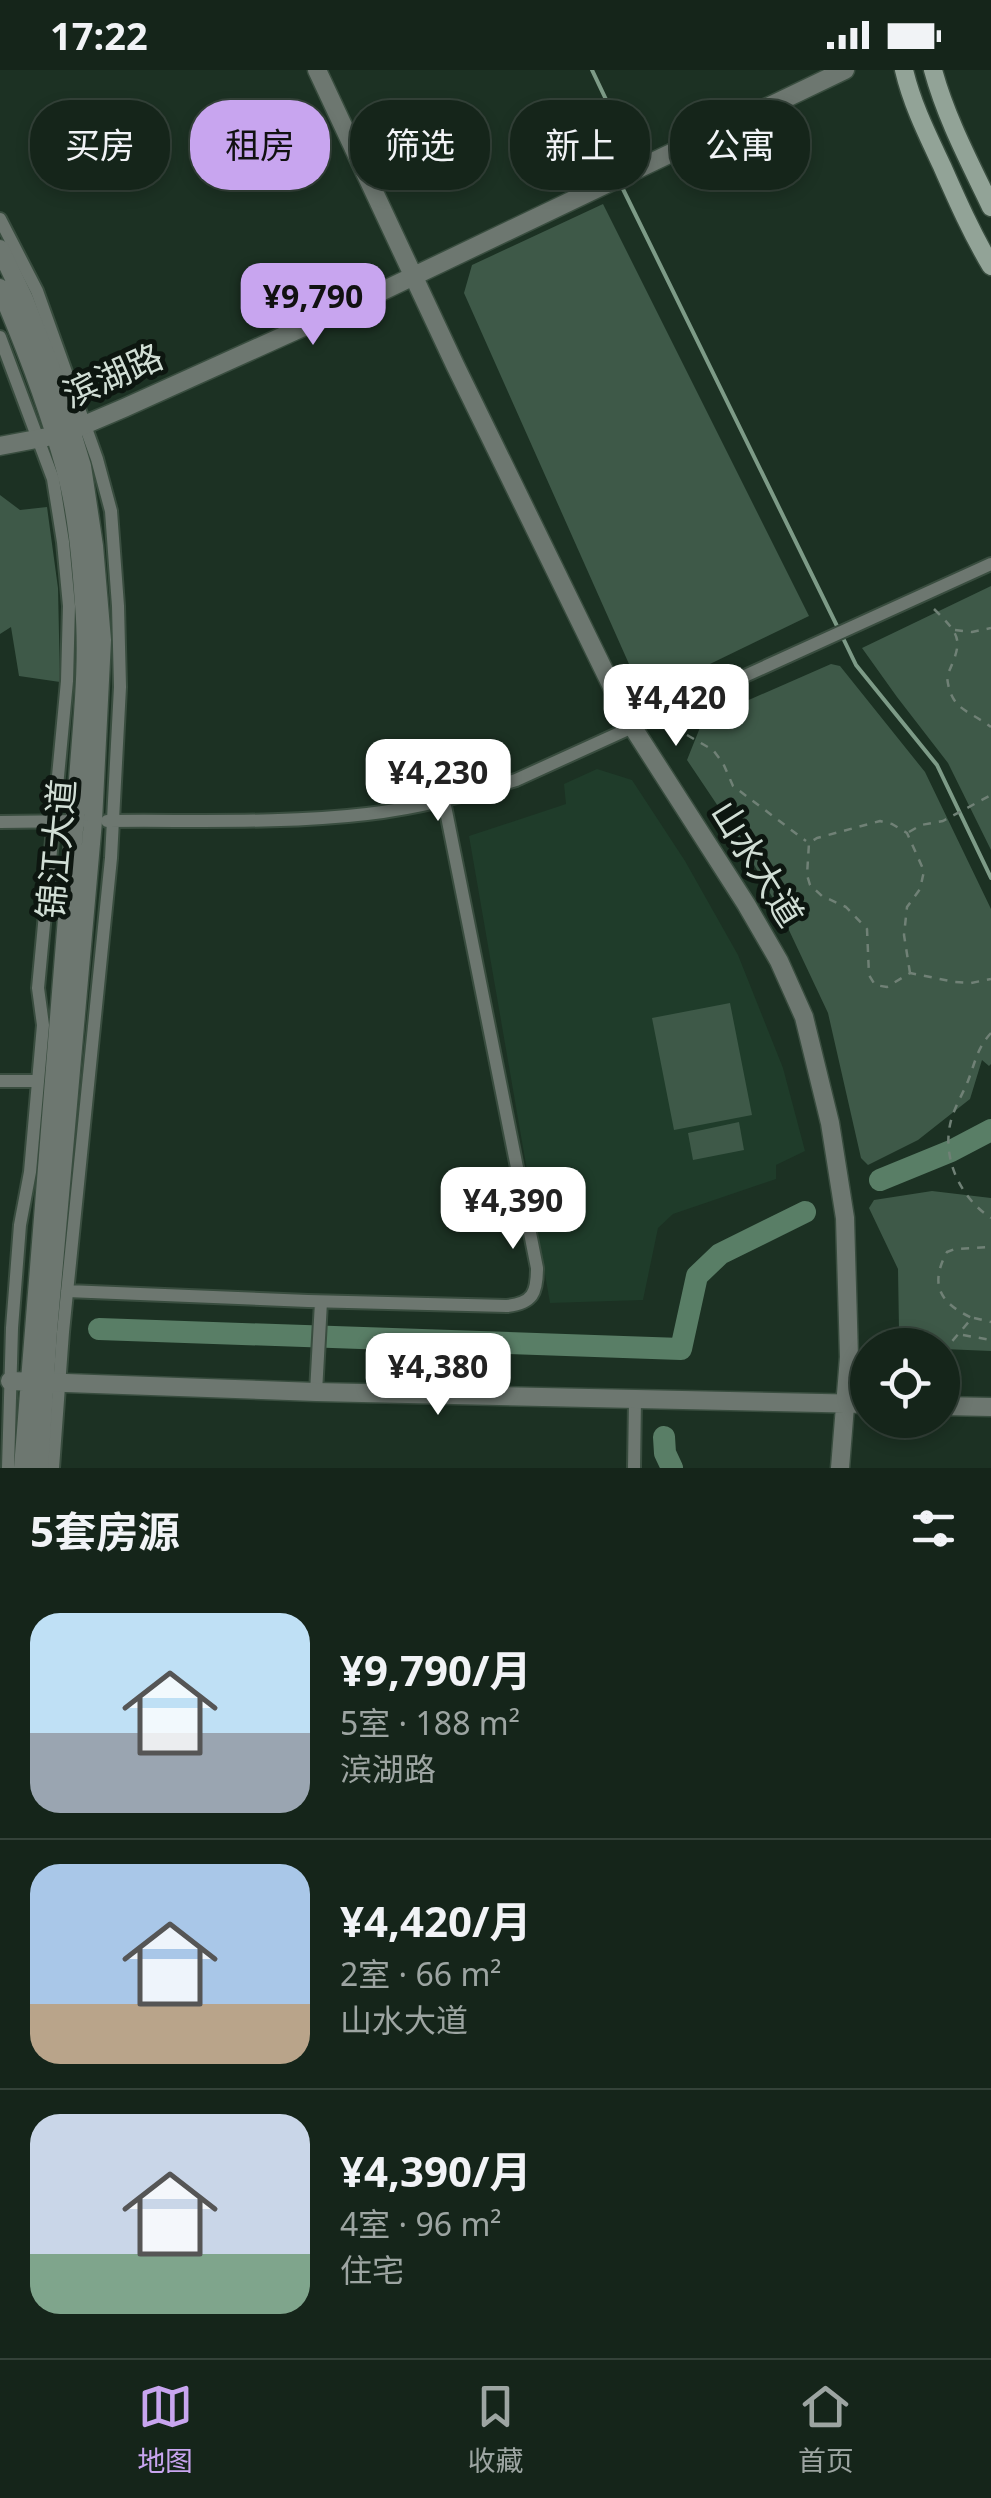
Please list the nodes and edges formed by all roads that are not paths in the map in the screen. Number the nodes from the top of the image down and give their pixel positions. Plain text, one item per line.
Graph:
1 (317, 70) edge
2 (846, 70) edge
3 (904, 70) edge
4 (933, 70) edge
5 (991, 207) edge
6 (0, 220) edge
7 (0, 250) edge
8 (991, 266) edge
9 (414, 275) junction
10 (0, 288) edge
11 (0, 336) edge
12 (62, 432) junction
13 (0, 446) edge
14 (991, 564) edge
15 (632, 726) junction
16 (444, 801) junction
17 (112, 821) junction
18 (53, 822) junction
19 (84, 822) junction
20 (1, 825) edge
21 (0, 1081) edge
22 (38, 1082) junction
23 (67, 1291) junction
24 (320, 1308) junction
25 (5, 1381) edge
26 (45, 1383) junction
27 (316, 1392) junction
28 (635, 1399) junction
29 (847, 1404) junction
30 (960, 1406) edge
31 (991, 1407) edge
32 (8, 1468) edge
33 (23, 1468) edge
34 (39, 1468) edge
35 (53, 1468) edge
36 (634, 1468) edge
37 (840, 1468) edge

1 - 9 street, 山水大道
2 - 9 street, 滨湖路
3 - 8 main road
4 - 5 main road
6 - 12 street
7 - 12 street, 锦江大道
9 - 12 street, 滨湖路
9 - 15 street, 山水大道
10 - 12 street, 锦江大道
11 - 12 street
12 - 13 street, 滨湖路
12 - 17 street
12 - 18 street
12 - 19 street, 锦江大道
14 - 15 street
15 - 16 street
15 - 29 street, 山水大道
16 - 17 street
16 - 24 street
17 - 19 street
17 - 23 street
18 - 19 street
18 - 20 street
18 - 22 street
19 - 26 street, 锦江大道
21 - 22 street
22 - 25 street
23 - 24 street
23 - 26 street
24 - 27 street
25 - 26 street
25 - 32 street
26 - 27 street
26 - 33 street, 锦江大道
26 - 34 street, 锦江大道
26 - 35 street
27 - 28 street
28 - 29 street
28 - 36 street
29 - 37 street, 山水大道
30 - 31 street

